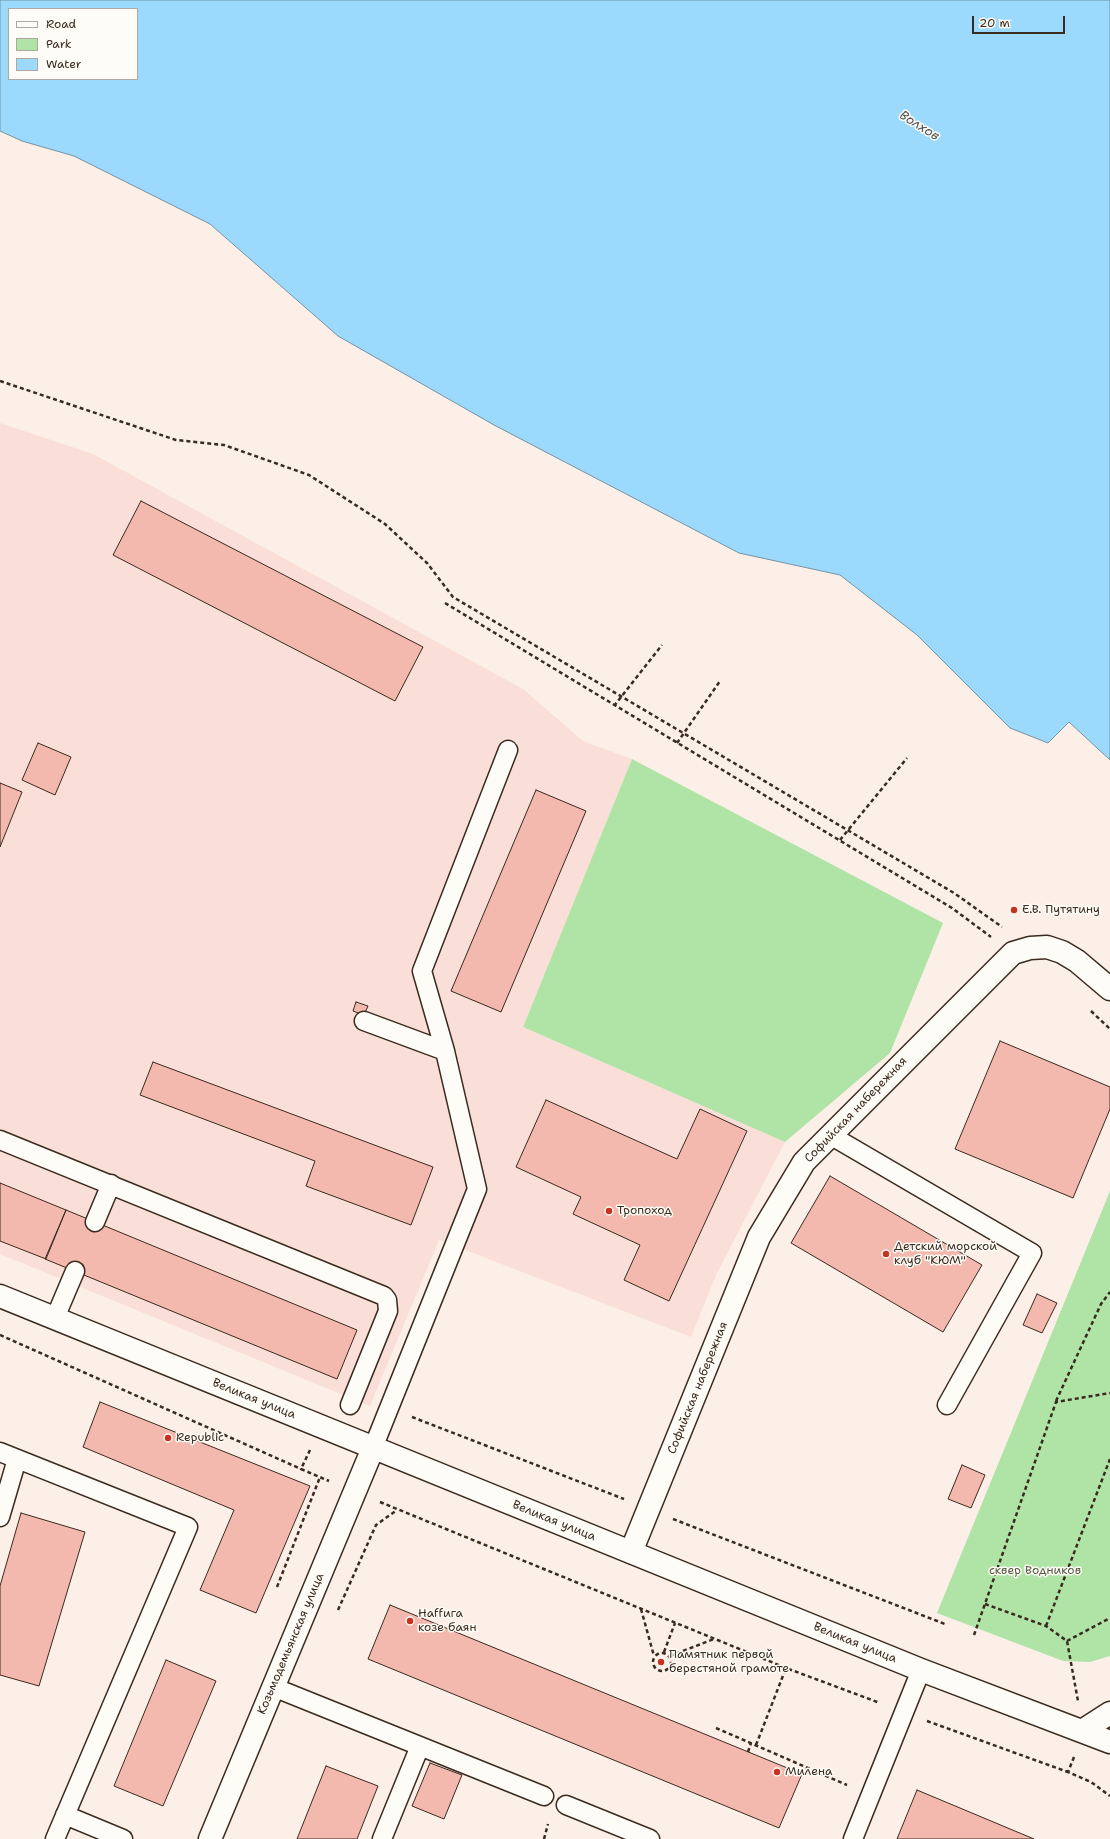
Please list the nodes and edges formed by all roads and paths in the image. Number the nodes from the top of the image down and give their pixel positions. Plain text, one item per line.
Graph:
1 (0, 381) edge
2 (445, 604) dead end
3 (662, 645) dead end
4 (720, 680) dead end
5 (622, 696) junction
6 (614, 706) junction
7 (683, 732) junction
8 (676, 742) junction
9 (508, 750) dead end
10 (907, 758) dead end
11 (848, 830) junction
12 (840, 840) junction
13 (1021, 950) junction
14 (1110, 989) edge
15 (1089, 1009) dead end
16 (364, 1021) dead end
17 (1110, 1029) edge
18 (445, 1051) junction
19 (830, 1135) junction
20 (0, 1140) edge
21 (111, 1184) junction
22 (95, 1222) dead end
23 (75, 1271) dead end
24 (1110, 1292) edge
25 (0, 1296) edge
26 (55, 1318) junction
27 (0, 1335) edge
28 (1110, 1393) edge
29 (1056, 1402) junction
30 (350, 1405) dead end
31 (947, 1405) dead end
32 (373, 1448) junction
33 (0, 1452) edge
34 (17, 1459) junction
35 (1110, 1459) edge
36 (301, 1469) dead end
37 (320, 1477) dead end
38 (398, 1510) dead end
39 (0, 1517) edge
40 (631, 1552) junction
41 (277, 1587) dead end
42 (985, 1604) junction
43 (640, 1609) dead end
44 (338, 1610) dead end
45 (1110, 1618) edge
46 (676, 1623) dead end
47 (1046, 1626) junction
48 (974, 1635) dead end
49 (714, 1639) dead end
50 (1067, 1641) junction
51 (664, 1652) junction
52 (670, 1656) junction
53 (654, 1657) junction
54 (786, 1668) dead end
55 (922, 1670) junction
56 (273, 1687) junction
57 (1110, 1713) edge
58 (716, 1728) dead end
59 (1082, 1731) junction
60 (1110, 1742) edge
61 (751, 1743) junction
62 (756, 1745) junction
63 (420, 1746) junction
64 (748, 1752) dead end
65 (544, 1796) dead end
66 (871, 1796) junction
67 (1110, 1796) edge
68 (566, 1805) dead end
69 (65, 1816) junction
70 (55, 1839) edge
71 (123, 1839) edge
72 (210, 1839) edge
73 (382, 1839) edge
74 (650, 1839) edge
75 (854, 1839) edge

1 - 5 path
2 - 6 path
3 - 5 path
4 - 7 path
5 - 6 path
5 - 7 path
6 - 8 path
7 - 8 path
7 - 11 path
8 - 12 path
9 - 18 lane
10 - 11 path
11 - 12 path
11 - 13 path
12 - 13 path
13 - 14 street
13 - 19 street, Софийская набережная
15 - 17 path
16 - 18 lane
18 - 32 lane
19 - 31 lane
19 - 40 street, Софийская набережная
20 - 21 lane
21 - 22 lane
21 - 30 lane
23 - 26 lane
24 - 29 path
25 - 26 street, Великая улица
26 - 32 street, Великая улица
27 - 36 path
28 - 29 path
29 - 42 path
32 - 40 street, Великая улица
32 - 56 street, Козьмодемьянская улица
33 - 34 lane
34 - 39 lane
34 - 69 lane
35 - 47 path
37 - 41 path
38 - 44 path
40 - 55 street, Великая улица
42 - 47 path
42 - 48 path
43 - 53 path
45 - 50 path
46 - 51 path
47 - 50 path
49 - 52 path
50 - 59 path
51 - 52 path
51 - 53 path
52 - 53 path
54 - 62 path
55 - 59 street, Великая улица
55 - 66 lane
56 - 63 lane
56 - 72 street, Козьмодемьянская улица
57 - 59 street
58 - 61 path
59 - 60 street, Великая улица
59 - 67 path
61 - 62 path
61 - 64 path
62 - 66 path
63 - 65 lane
63 - 73 lane
66 - 75 lane
68 - 74 lane
69 - 70 lane
69 - 71 lane

